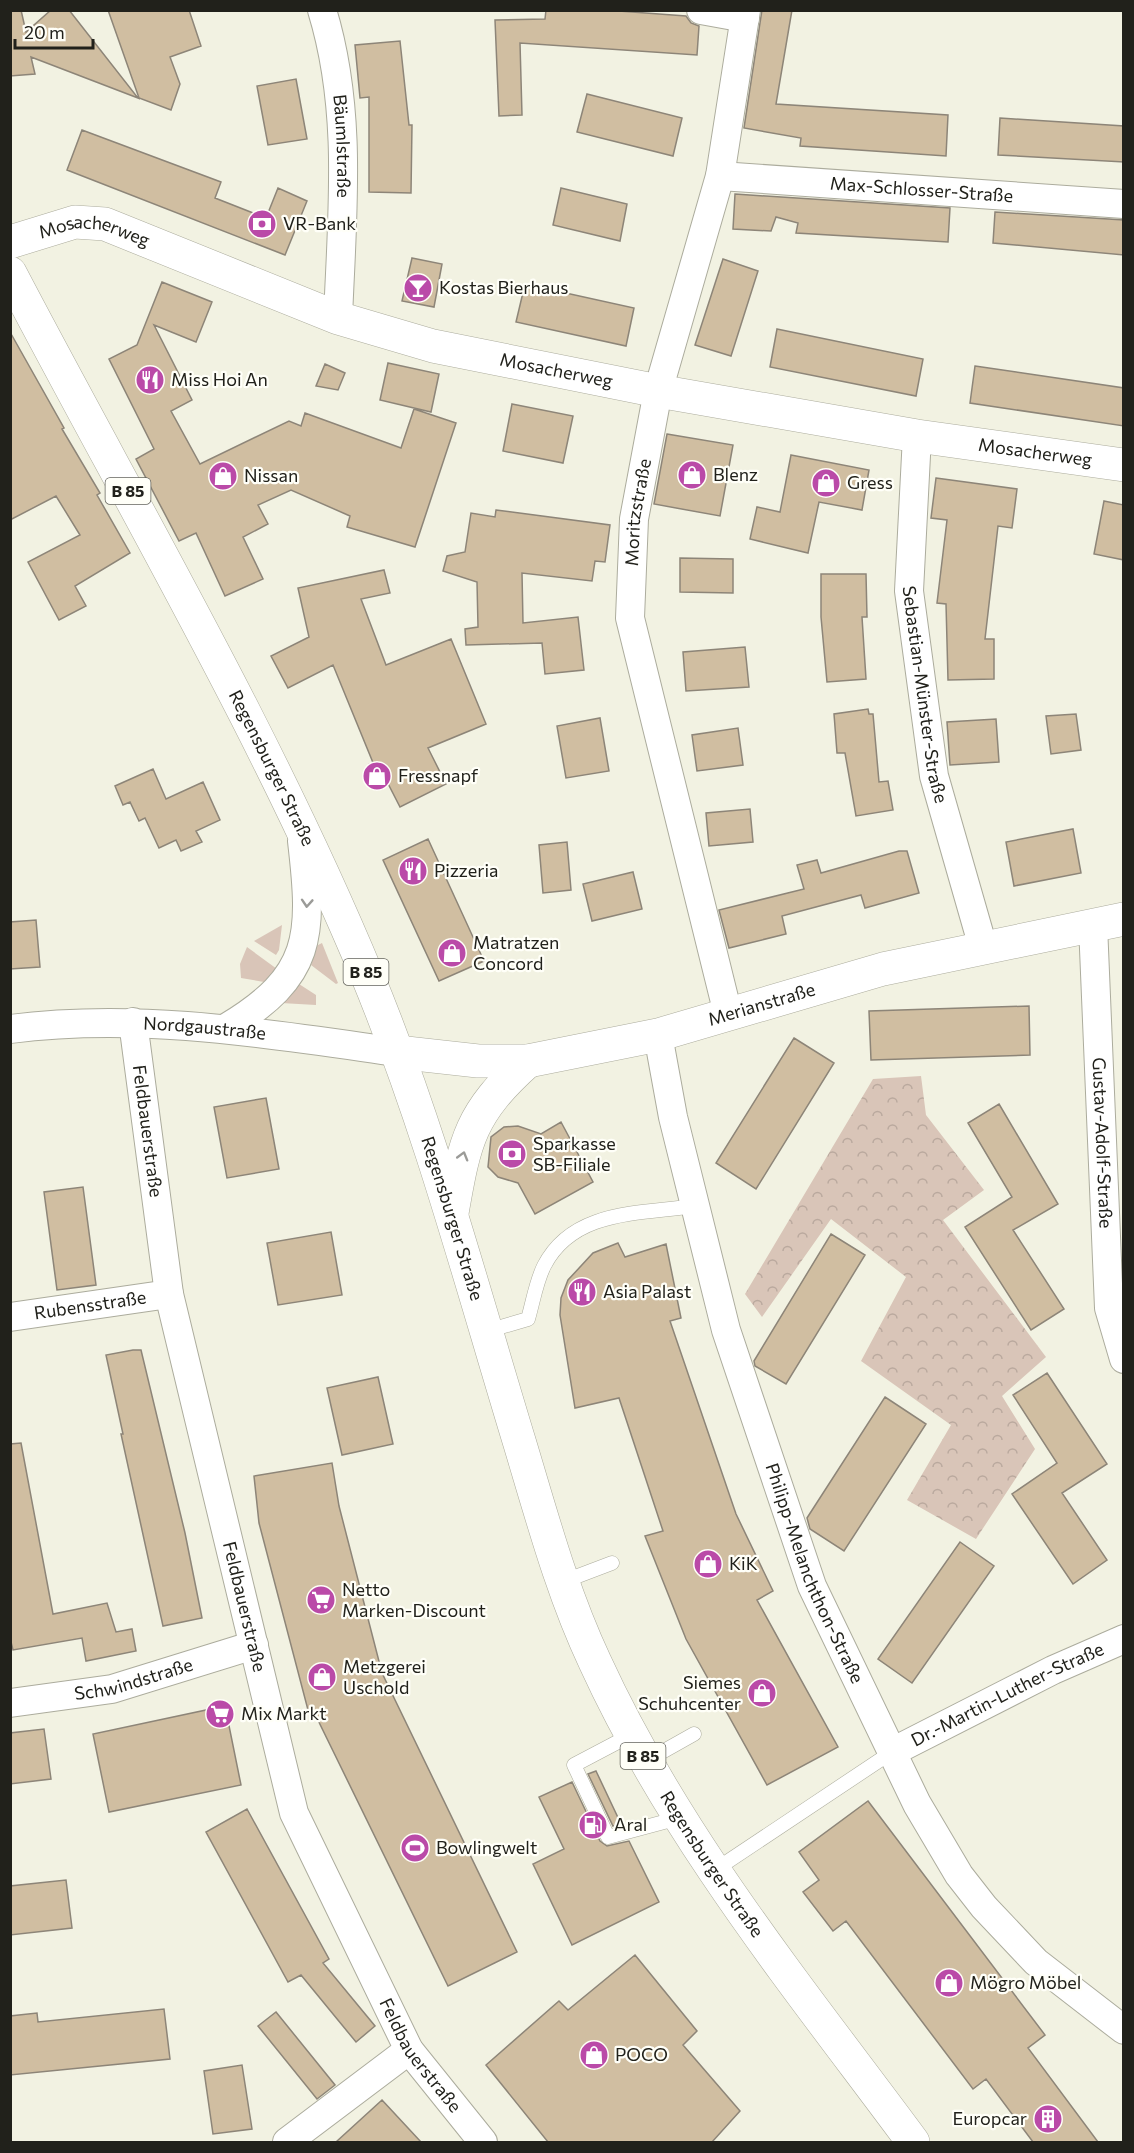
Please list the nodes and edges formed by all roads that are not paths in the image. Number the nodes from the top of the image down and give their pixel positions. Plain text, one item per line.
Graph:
1 (322, 10) edge
2 (701, 10) edge
3 (746, 14) edge
4 (720, 176) junction
5 (1124, 204) edge
6 (10, 242) edge
7 (10, 273) edge
8 (338, 318) junction
9 (658, 391) junction
10 (917, 436) junction
11 (1124, 465) edge
12 (300, 824) junction
13 (1108, 922) edge
14 (982, 947) junction
15 (728, 1014) junction
16 (133, 1022) junction
17 (226, 1028) junction
18 (10, 1029) edge
19 (658, 1035) junction
20 (397, 1052) junction
21 (528, 1061) junction
22 (695, 1206) junction
23 (452, 1213) junction
24 (169, 1294) junction
25 (10, 1317) edge
26 (487, 1331) junction
27 (1124, 1359) edge
28 (612, 1563) dead end
29 (562, 1582) junction
30 (1124, 1639) edge
31 (254, 1645) junction
32 (10, 1702) edge
33 (694, 1734) dead end
34 (638, 1748) junction
35 (892, 1752) junction
36 (679, 1818) junction
37 (715, 1870) junction
38 (1124, 2030) edge
39 (409, 2050) junction
40 (287, 2142) edge
41 (483, 2142) edge
42 (913, 2142) edge

1 - 8 street, Bäumlstraße
2 - 3 street
3 - 4 street, Moritzstraße
4 - 5 street, Max-Schlosser-Straße
4 - 9 street, Moritzstraße
6 - 8 main road, Mosacherweg
7 - 12 main road, Regensburger Straße / B 85
8 - 9 main road, Mosacherweg
9 - 10 main road, Mosacherweg
9 - 15 street, Moritzstraße
10 - 11 main road, Mosacherweg
10 - 14 street, Sebastian-Münster-Straße
12 -> 17 street
12 - 20 main road, Regensburger Straße / B 85
13 - 14 main road, Merianstraße
13 - 27 street, Gustav-Adolf-Straße
14 - 15 main road, Merianstraße
15 - 19 main road, Merianstraße
16 - 17 street, Nordgaustraße
16 - 18 street, Nordgaustraße
16 - 24 street, Feldbauerstraße
17 - 20 street, Nordgaustraße
19 - 21 main road, Merianstraße
19 - 22 street, Philipp-Melanchthon-Straße
20 - 21 main road, Merianstraße
20 - 23 main road, Regensburger Straße / B 85
23 -> 21 main road
22 - 26 lane
22 - 35 street, Philipp-Melanchthon-Straße
23 - 26 main road, Regensburger Straße / B 85
24 - 25 street, Rubensstraße
24 - 31 street, Feldbauerstraße
26 - 29 main road, Regensburger Straße / B 85
28 - 29 lane
29 - 34 main road, Regensburger Straße / B 85
30 - 35 street, Dr.-Martin-Luther-Straße
31 - 32 street, Schwindstraße
31 - 39 street, Feldbauerstraße
33 - 34 lane
34 - 36 main road, Regensburger Straße / B 85
34 - 36 lane
35 - 37 lane
35 - 38 street, Philipp-Melanchthon-Straße
36 - 37 main road, Regensburger Straße / B 85
37 - 42 main road, Regensburger Straße / B 85
39 - 40 street
39 - 41 street, Feldbauerstraße

